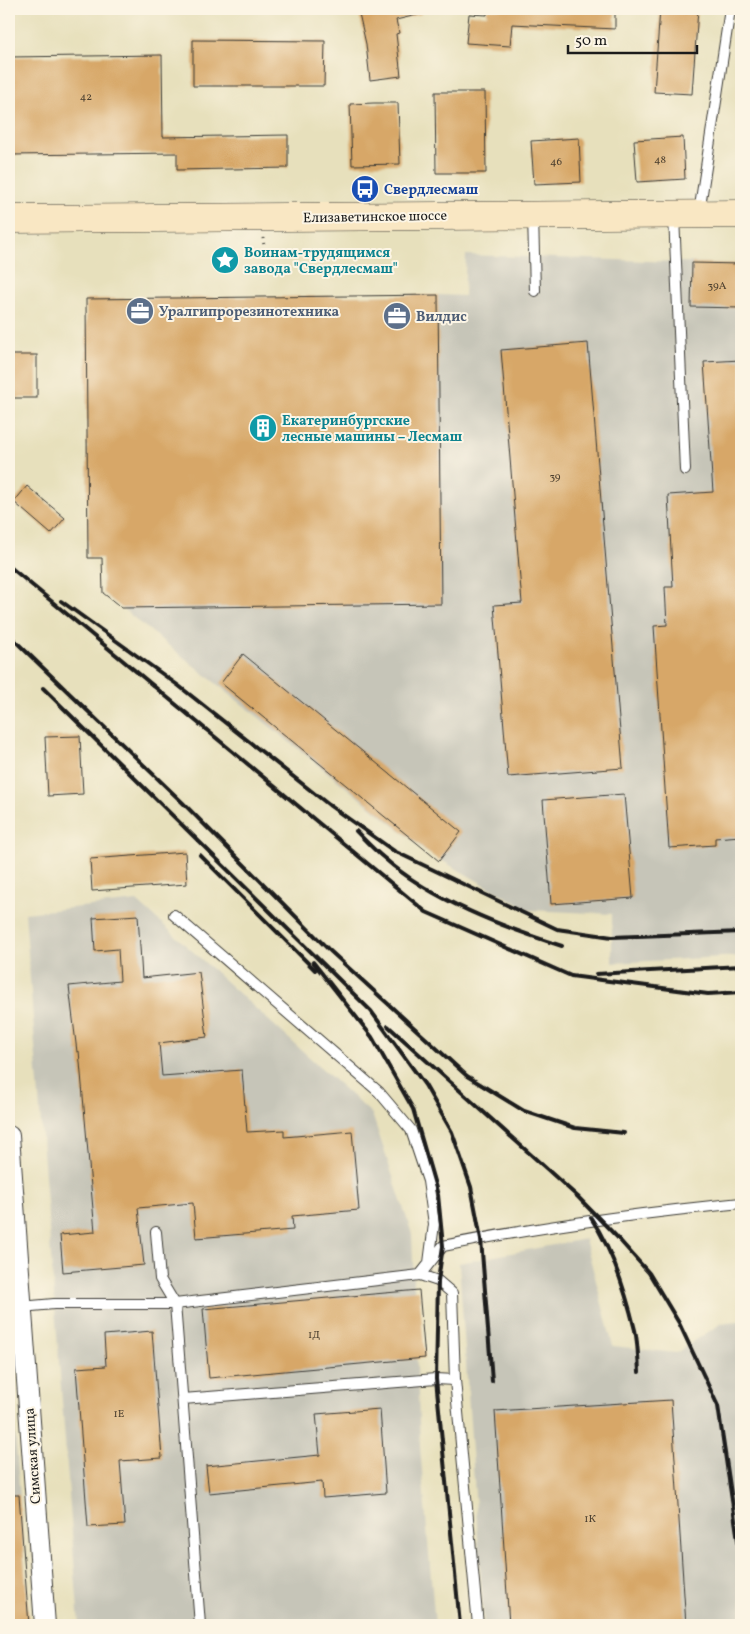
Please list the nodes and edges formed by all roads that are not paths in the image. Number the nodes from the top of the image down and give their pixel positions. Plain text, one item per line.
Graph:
1 (730, 9) edge
2 (687, 213) junction
3 (741, 214) edge
4 (533, 215) junction
5 (9, 219) edge
6 (536, 291) dead end
7 (685, 470) dead end
8 (174, 915) dead end
9 (9, 1136) edge
10 (741, 1203) edge
11 (156, 1232) dead end
12 (429, 1264) junction
13 (420, 1275) junction
14 (175, 1304) junction
15 (21, 1307) junction
16 (455, 1380) junction
17 (183, 1399) junction
18 (45, 1625) edge
19 (200, 1625) edge
20 (478, 1625) edge

1 - 2 lane
2 - 3 main road, Елизаветинское шоссе
2 - 4 main road, Елизаветинское шоссе
2 - 7 lane
4 - 5 main road, Елизаветинское шоссе
4 - 6 lane
8 - 12 lane
9 - 15 street, Симская улица
10 - 12 lane
11 - 14 lane
12 - 13 lane
13 - 14 lane
13 - 16 lane
14 - 15 lane
14 - 17 lane
15 - 18 street, Симская улица
16 - 17 lane
16 - 20 lane
17 - 19 lane

